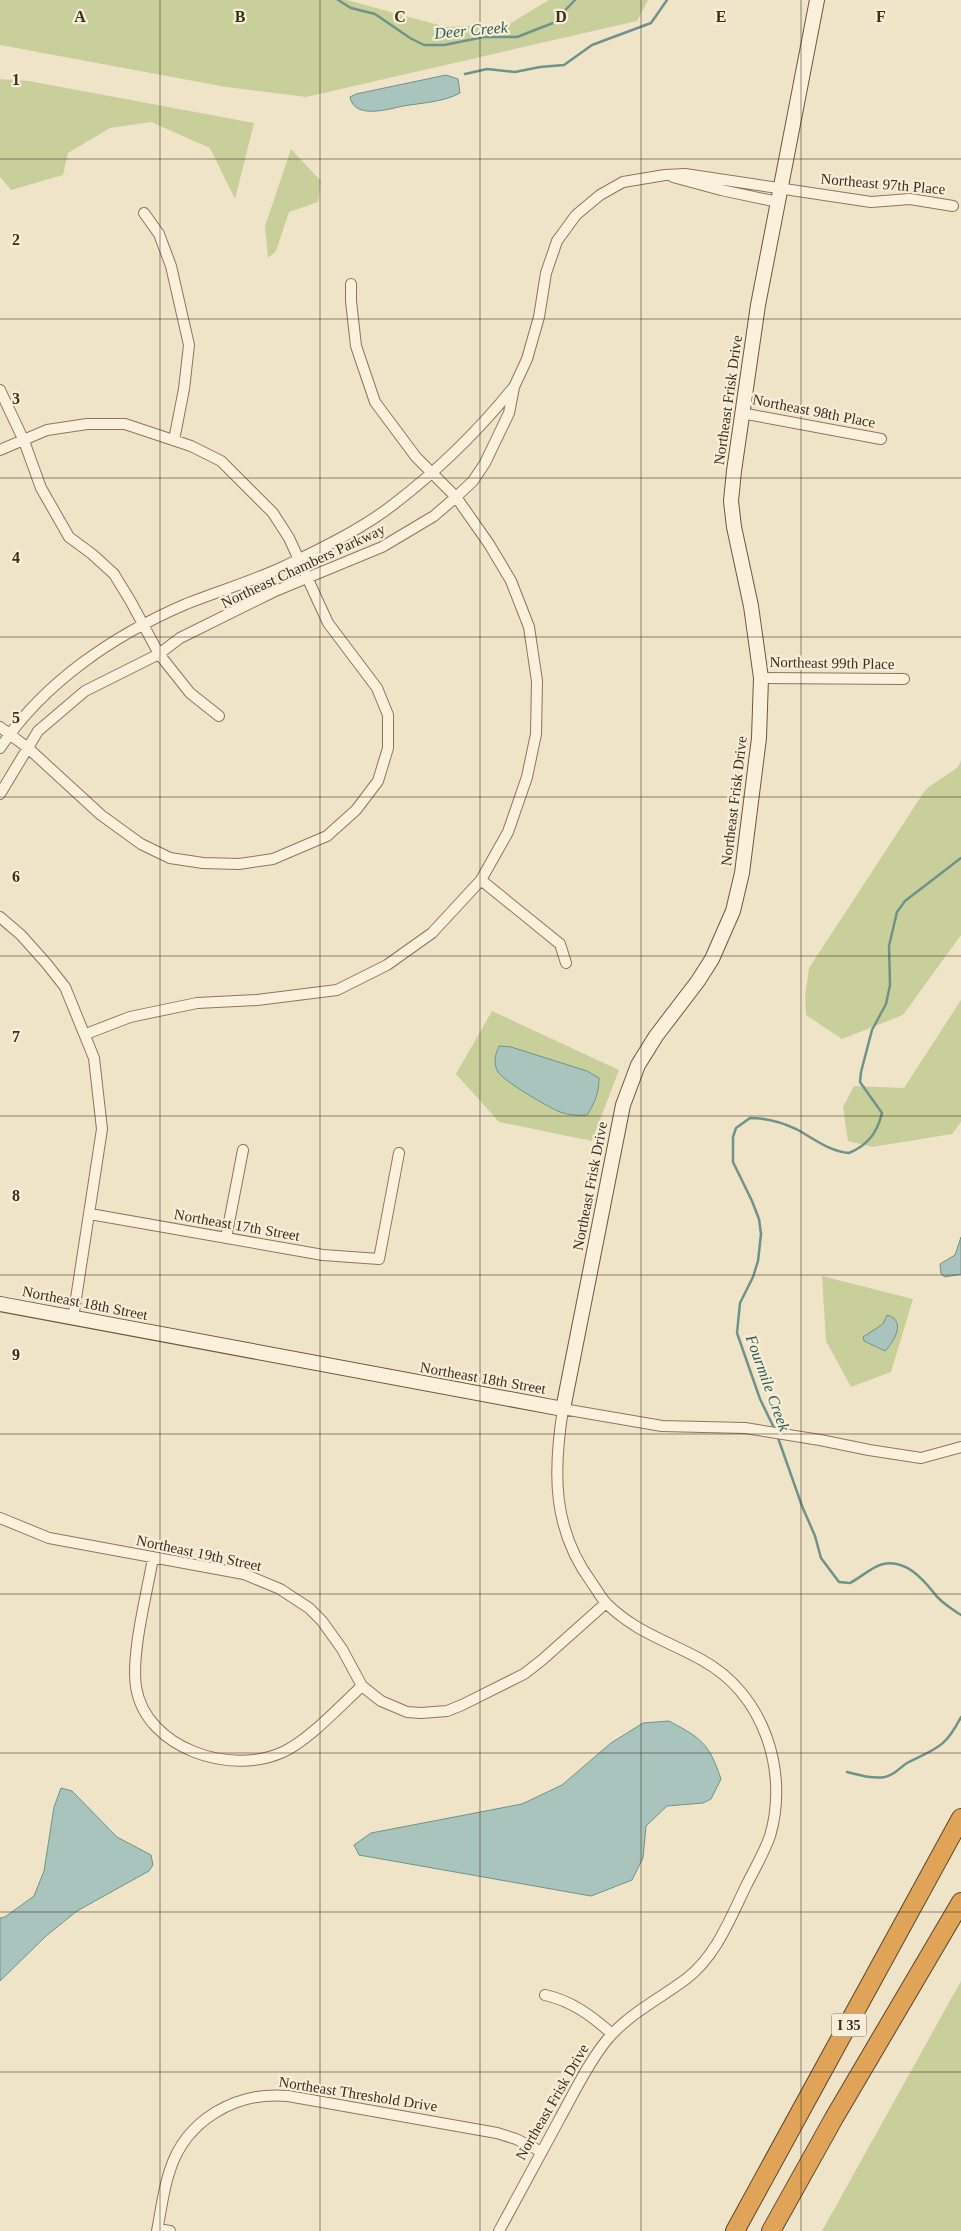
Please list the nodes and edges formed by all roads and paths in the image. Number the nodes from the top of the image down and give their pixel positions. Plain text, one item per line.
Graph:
1 (817, 0) edge
2 (779, 195) junction
3 (953, 206) dead end
4 (144, 213) dead end
5 (351, 284) dead end
6 (514, 387) junction
7 (0, 390) edge
8 (741, 413) junction
9 (881, 439) dead end
10 (174, 440) junction
11 (24, 441) junction
12 (0, 450) edge
13 (430, 473) junction
14 (456, 498) junction
15 (297, 560) junction
16 (306, 578) junction
17 (144, 626) junction
18 (159, 654) junction
19 (761, 678) junction
20 (904, 679) dead end
21 (219, 716) dead end
22 (0, 727) edge
23 (10, 735) junction
24 (0, 748) edge
25 (28, 748) junction
26 (0, 794) edge
27 (481, 880) junction
28 (0, 917) edge
29 (566, 963) dead end
30 (86, 1034) junction
31 (243, 1150) dead end
32 (399, 1153) dead end
33 (90, 1214) junction
34 (226, 1238) junction
35 (0, 1304) edge
36 (73, 1318) junction
37 (563, 1409) junction
38 (961, 1447) edge
39 (0, 1519) edge
40 (153, 1558) junction
41 (606, 1603) junction
42 (362, 1686) junction
43 (961, 1818) edge
44 (961, 1902) edge
45 (544, 1995) dead end
46 (612, 2034) junction
47 (542, 2152) junction
48 (158, 2230) edge
49 (170, 2231) edge
50 (499, 2231) edge
51 (735, 2231) edge
52 (771, 2231) edge

1 - 2 street, Northeast Frisk Drive
2 - 3 street, Northeast 97th Place
2 - 6 street, Northeast Chambers Parkway
2 - 8 street, Northeast Frisk Drive
4 - 10 street
5 - 13 street
6 - 13 street, Northeast Chambers Parkway
6 - 14 street, Northeast Chambers Parkway
7 - 11 street
8 - 9 street, Northeast 98th Place
8 - 19 street, Northeast Frisk Drive
10 - 11 street
10 - 15 street
11 - 12 street
11 - 17 street
13 - 14 street
13 - 15 street, Northeast Chambers Parkway
14 - 16 street, Northeast Chambers Parkway
14 - 27 street
15 - 16 street
15 - 17 street, Northeast Chambers Parkway
16 - 18 street, Northeast Chambers Parkway
16 - 25 street
17 - 18 street
17 - 23 street, Northeast Chambers Parkway
18 - 21 street
18 - 25 street, Northeast Chambers Parkway
19 - 20 street, Northeast 99th Place
19 - 37 street, Northeast Frisk Drive
22 - 23 street
23 - 24 street, Northeast Chambers Parkway
23 - 25 street
25 - 26 street, Northeast Chambers Parkway
27 - 29 street
27 - 30 street
28 - 30 street
30 - 33 street
31 - 34 street
32 - 34 street, Northeast 17th Street
33 - 34 street, Northeast 17th Street
33 - 36 street
35 - 36 street, Northeast 18th Street
36 - 37 street, Northeast 18th Street
37 - 38 street, Northeast 18th Street
37 - 41 street, Northeast Frisk Drive
39 - 40 street, Northeast 19th Street
40 - 42 street, Northeast 19th Street
40 - 42 street
41 - 42 street, Northeast 19th Street
41 - 46 street, Northeast Frisk Drive
43 - 51 highway, I 35
44 - 52 highway, I 35
45 - 46 street
46 - 47 street, Northeast Frisk Drive
47 - 48 street, Northeast Threshold Drive
47 - 50 street, Northeast Frisk Drive
48 - 49 street

